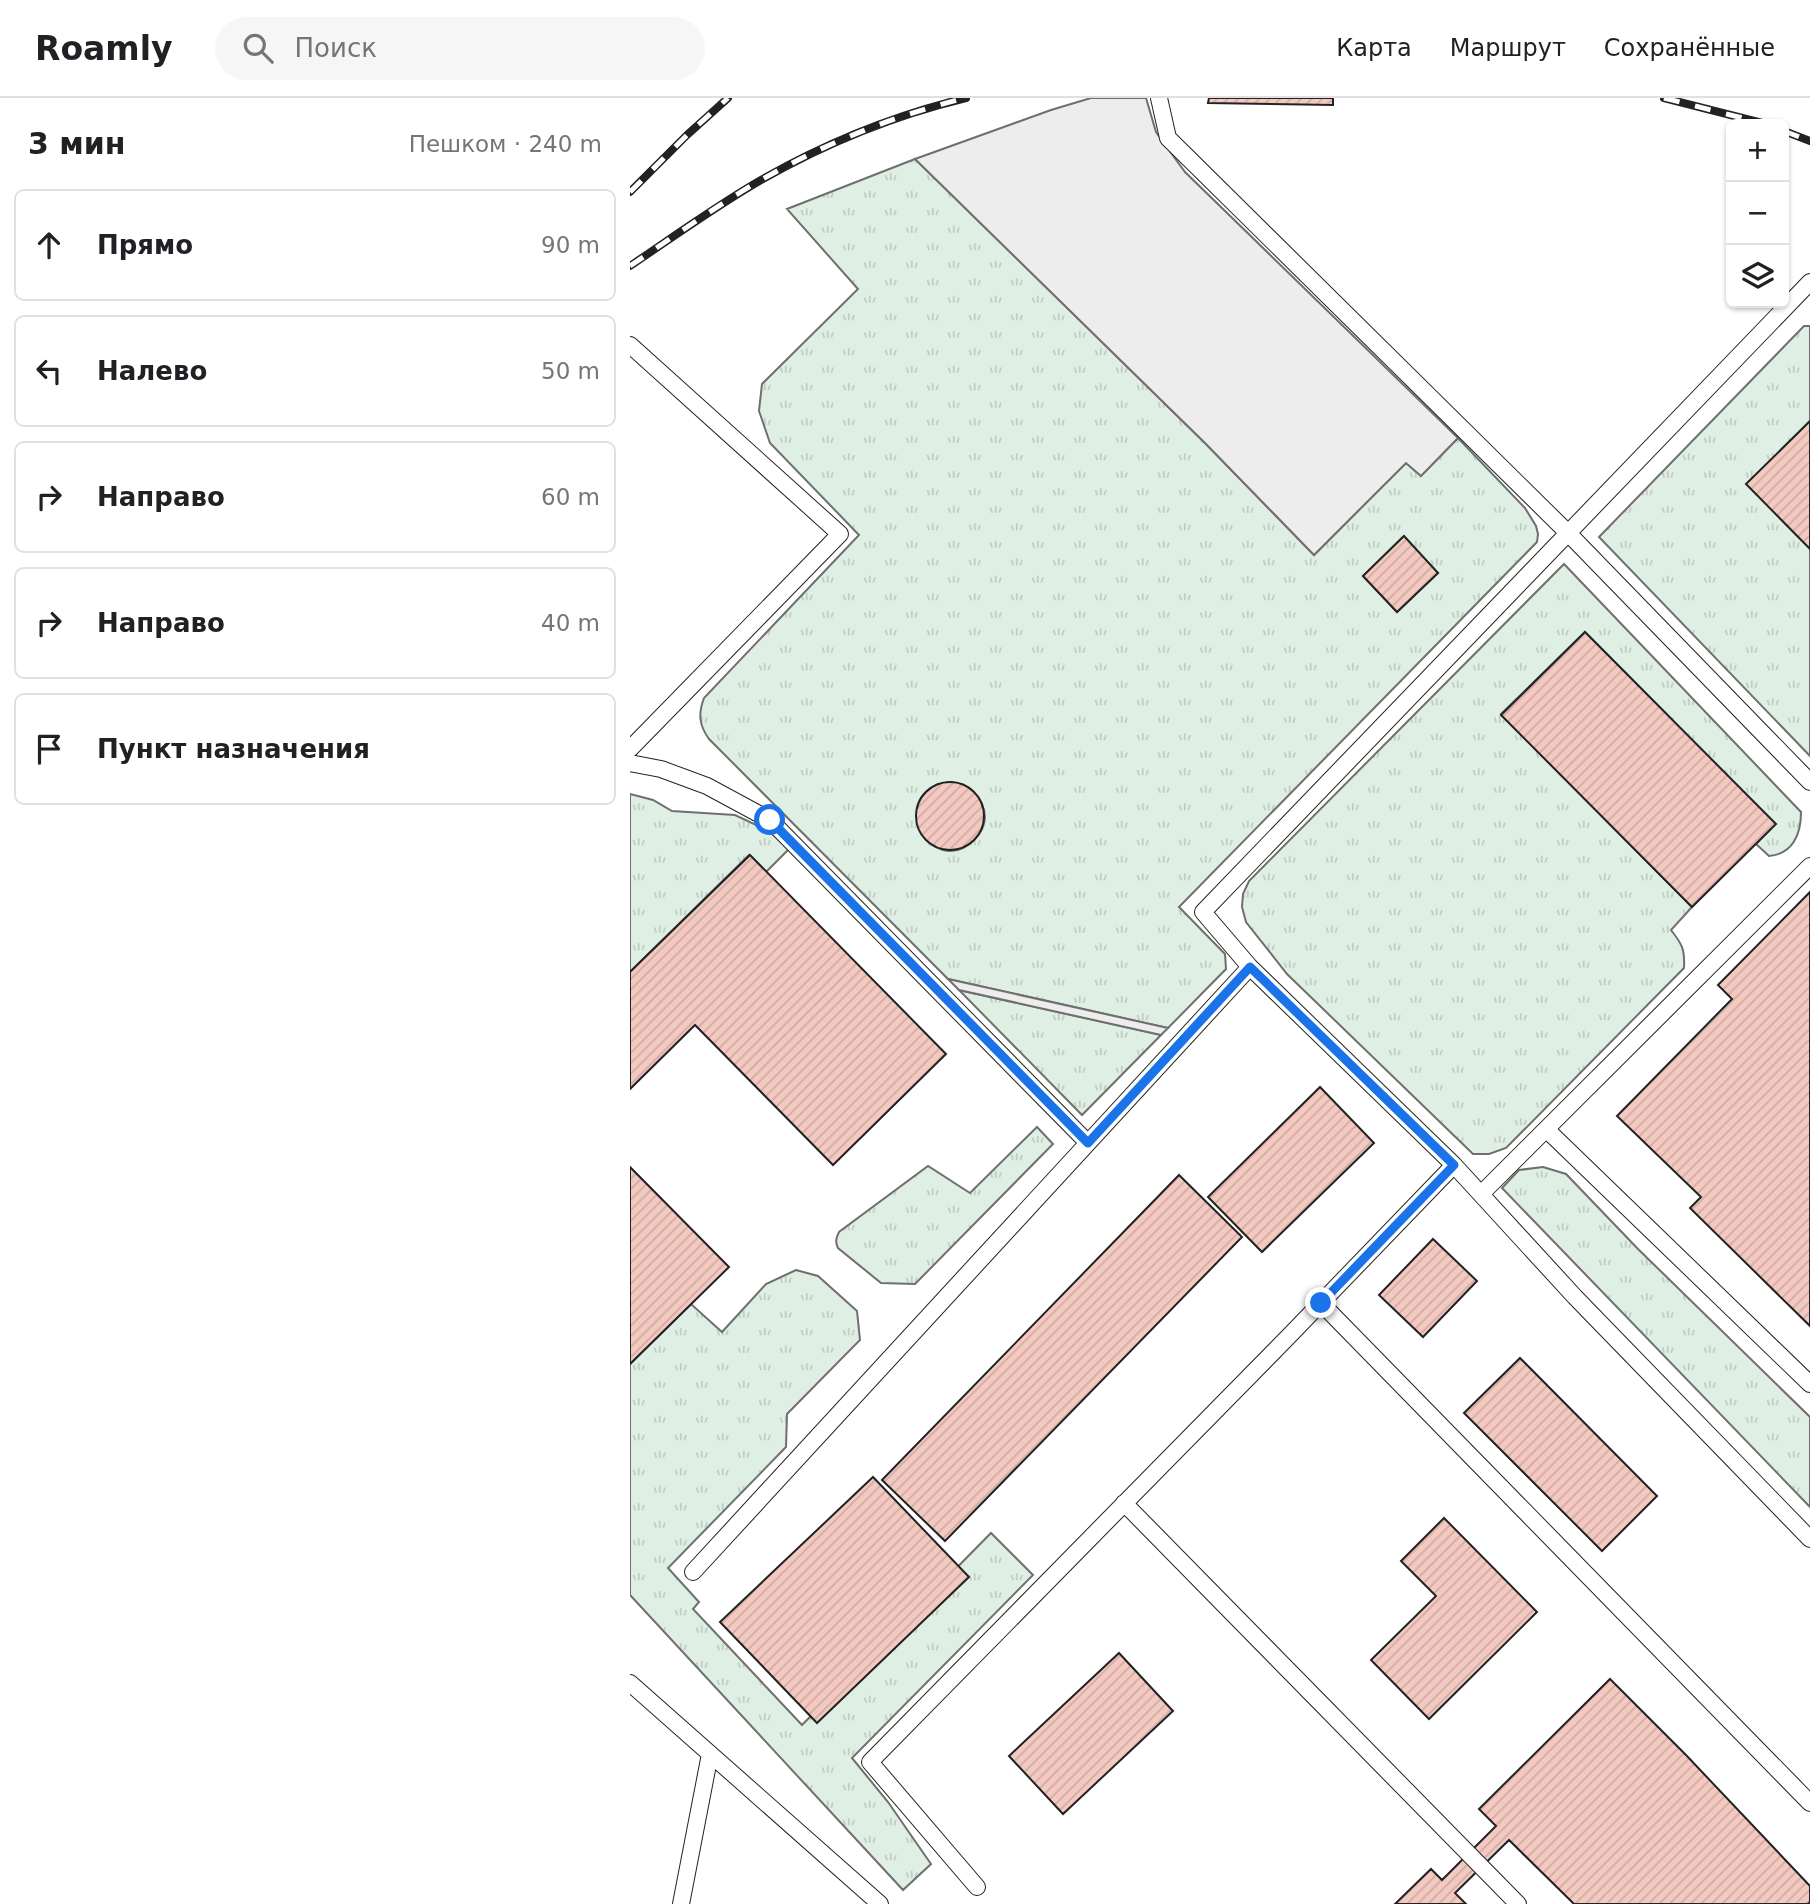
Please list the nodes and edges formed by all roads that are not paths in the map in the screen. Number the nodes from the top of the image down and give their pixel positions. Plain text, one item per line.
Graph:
1 (1159, 98) edge
2 (1810, 282) edge
3 (630, 345) edge
4 (1568, 533) junction
5 (630, 749) edge
6 (630, 764) edge
7 (1810, 782) edge
8 (1810, 866) edge
9 (1250, 967) junction
10 (1546, 1129) junction
11 (1088, 1143) junction
12 (1454, 1165) junction
13 (1481, 1194) junction
14 (1321, 1303) junction
15 (1810, 1384) edge
16 (1124, 1503) junction
17 (1810, 1539) edge
18 (693, 1572) dead end
19 (630, 1684) edge
20 (710, 1754) junction
21 (1810, 1803) edge
22 (976, 1887) dead end
23 (681, 1904) edge
24 (880, 1904) edge
25 (1518, 1904) edge

1 - 4 lane
2 - 4 lane
3 - 5 lane
4 - 7 lane
4 - 9 lane
6 - 11 lane
8 - 10 lane
9 - 11 lane
9 - 12 lane
10 - 13 lane
10 - 15 lane
11 - 18 lane
12 - 13 lane
12 - 14 lane
13 - 17 lane
14 - 16 lane
14 - 21 lane
16 - 22 lane
16 - 25 lane
19 - 20 lane
20 - 23 lane
20 - 24 lane

